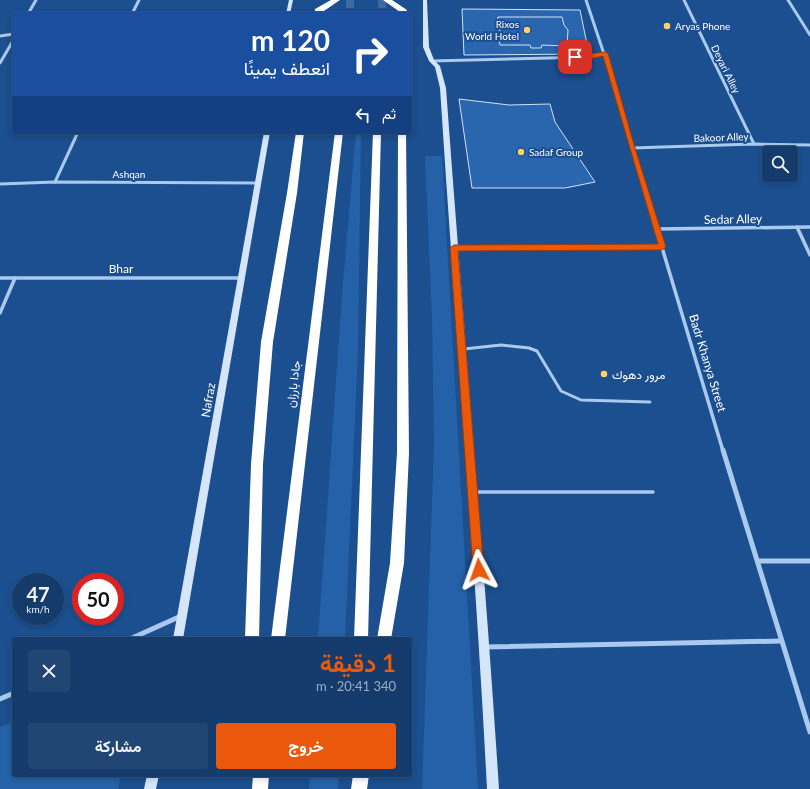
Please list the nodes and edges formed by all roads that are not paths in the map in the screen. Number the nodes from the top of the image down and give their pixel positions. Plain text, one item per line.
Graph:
1 (36, 0) edge
2 (139, 0) edge
3 (291, 0) edge
4 (318, 0) edge
5 (336, 0) edge
6 (387, 0) edge
7 (402, 0) edge
8 (425, 0) edge
9 (586, 0) edge
10 (684, 0) edge
11 (788, 0) edge
12 (29, 12) edge
13 (133, 12) edge
14 (288, 12) edge
15 (317, 12) edge
16 (403, 12) edge
17 (12, 34) edge
18 (810, 35) edge
19 (0, 36) edge
20 (12, 42) edge
21 (605, 53) junction
22 (432, 61) junction
23 (0, 63) edge
24 (77, 134) edge
25 (267, 134) edge
26 (300, 134) edge
27 (340, 134) edge
28 (377, 134) edge
29 (402, 134) edge
30 (754, 144) junction
31 (810, 145) edge
32 (632, 148) junction
33 (55, 182) junction
34 (258, 183) junction
35 (0, 184) edge
36 (810, 226) edge
37 (797, 227) junction
38 (657, 229) junction
39 (662, 247) junction
40 (454, 248) junction
41 (810, 255) edge
42 (0, 278) edge
43 (15, 278) junction
44 (242, 278) junction
45 (0, 313) edge
46 (462, 349) junction
47 (650, 402) dead end
48 (473, 492) junction
49 (653, 492) dead end
50 (758, 561) junction
51 (810, 561) edge
52 (183, 615) junction
53 (134, 637) edge
54 (178, 637) edge
55 (252, 637) edge
56 (278, 637) edge
57 (361, 637) edge
58 (384, 637) edge
59 (781, 641) junction
60 (485, 647) junction
61 (12, 694) edge
62 (0, 699) edge
63 (810, 732) edge
64 (153, 777) edge
65 (258, 777) edge
66 (261, 777) edge
67 (357, 777) edge
68 (361, 777) edge
69 (150, 789) edge
70 (259, 789) edge
71 (358, 789) edge
72 (494, 789) edge

1 - 12 street
2 - 13 street
3 - 14 main road
4 - 15 highway
5 - 15 highway
6 - 16 highway
7 - 16 highway
8 - 22 main road
9 - 21 street, Badr Khanya Street
10 - 30 street, Deyari Alley
11 - 18 street
17 - 19 street
20 - 23 street
21 - 22 street
21 - 32 street, Badr Khanya Street
22 - 40 main road
24 - 33 street
25 - 34 main road, Nafraz
26 - 55 highway
27 - 56 highway, جادا بارزان
28 - 57 highway
29 - 58 highway
30 - 31 street, Bakoor Alley
30 - 32 street, Bakoor Alley
32 - 38 street, Badr Khanya Street
33 - 34 street, Ashqan
33 - 35 street, Ashqan
34 - 44 main road, Nafraz
36 - 37 street, Sedar Alley
37 - 38 street, Sedar Alley
37 - 41 street
38 - 39 street, Badr Khanya Street
39 - 40 street
39 - 50 street, Badr Khanya Street
40 - 46 main road
42 - 43 street, Bhar
43 - 44 street, Bhar
43 - 45 street
44 - 52 main road, Nafraz
46 - 47 lane
46 - 48 main road
48 - 49 lane
48 - 60 main road
50 - 51 street
50 - 59 street, Badr Khanya Street
52 - 53 street
52 - 54 main road, Nafraz
59 - 60 street
59 - 63 street, Badr Khanya Street
60 - 72 main road
61 - 62 street
64 - 69 main road
65 - 70 highway
66 - 70 highway
67 - 71 highway
68 - 71 highway

